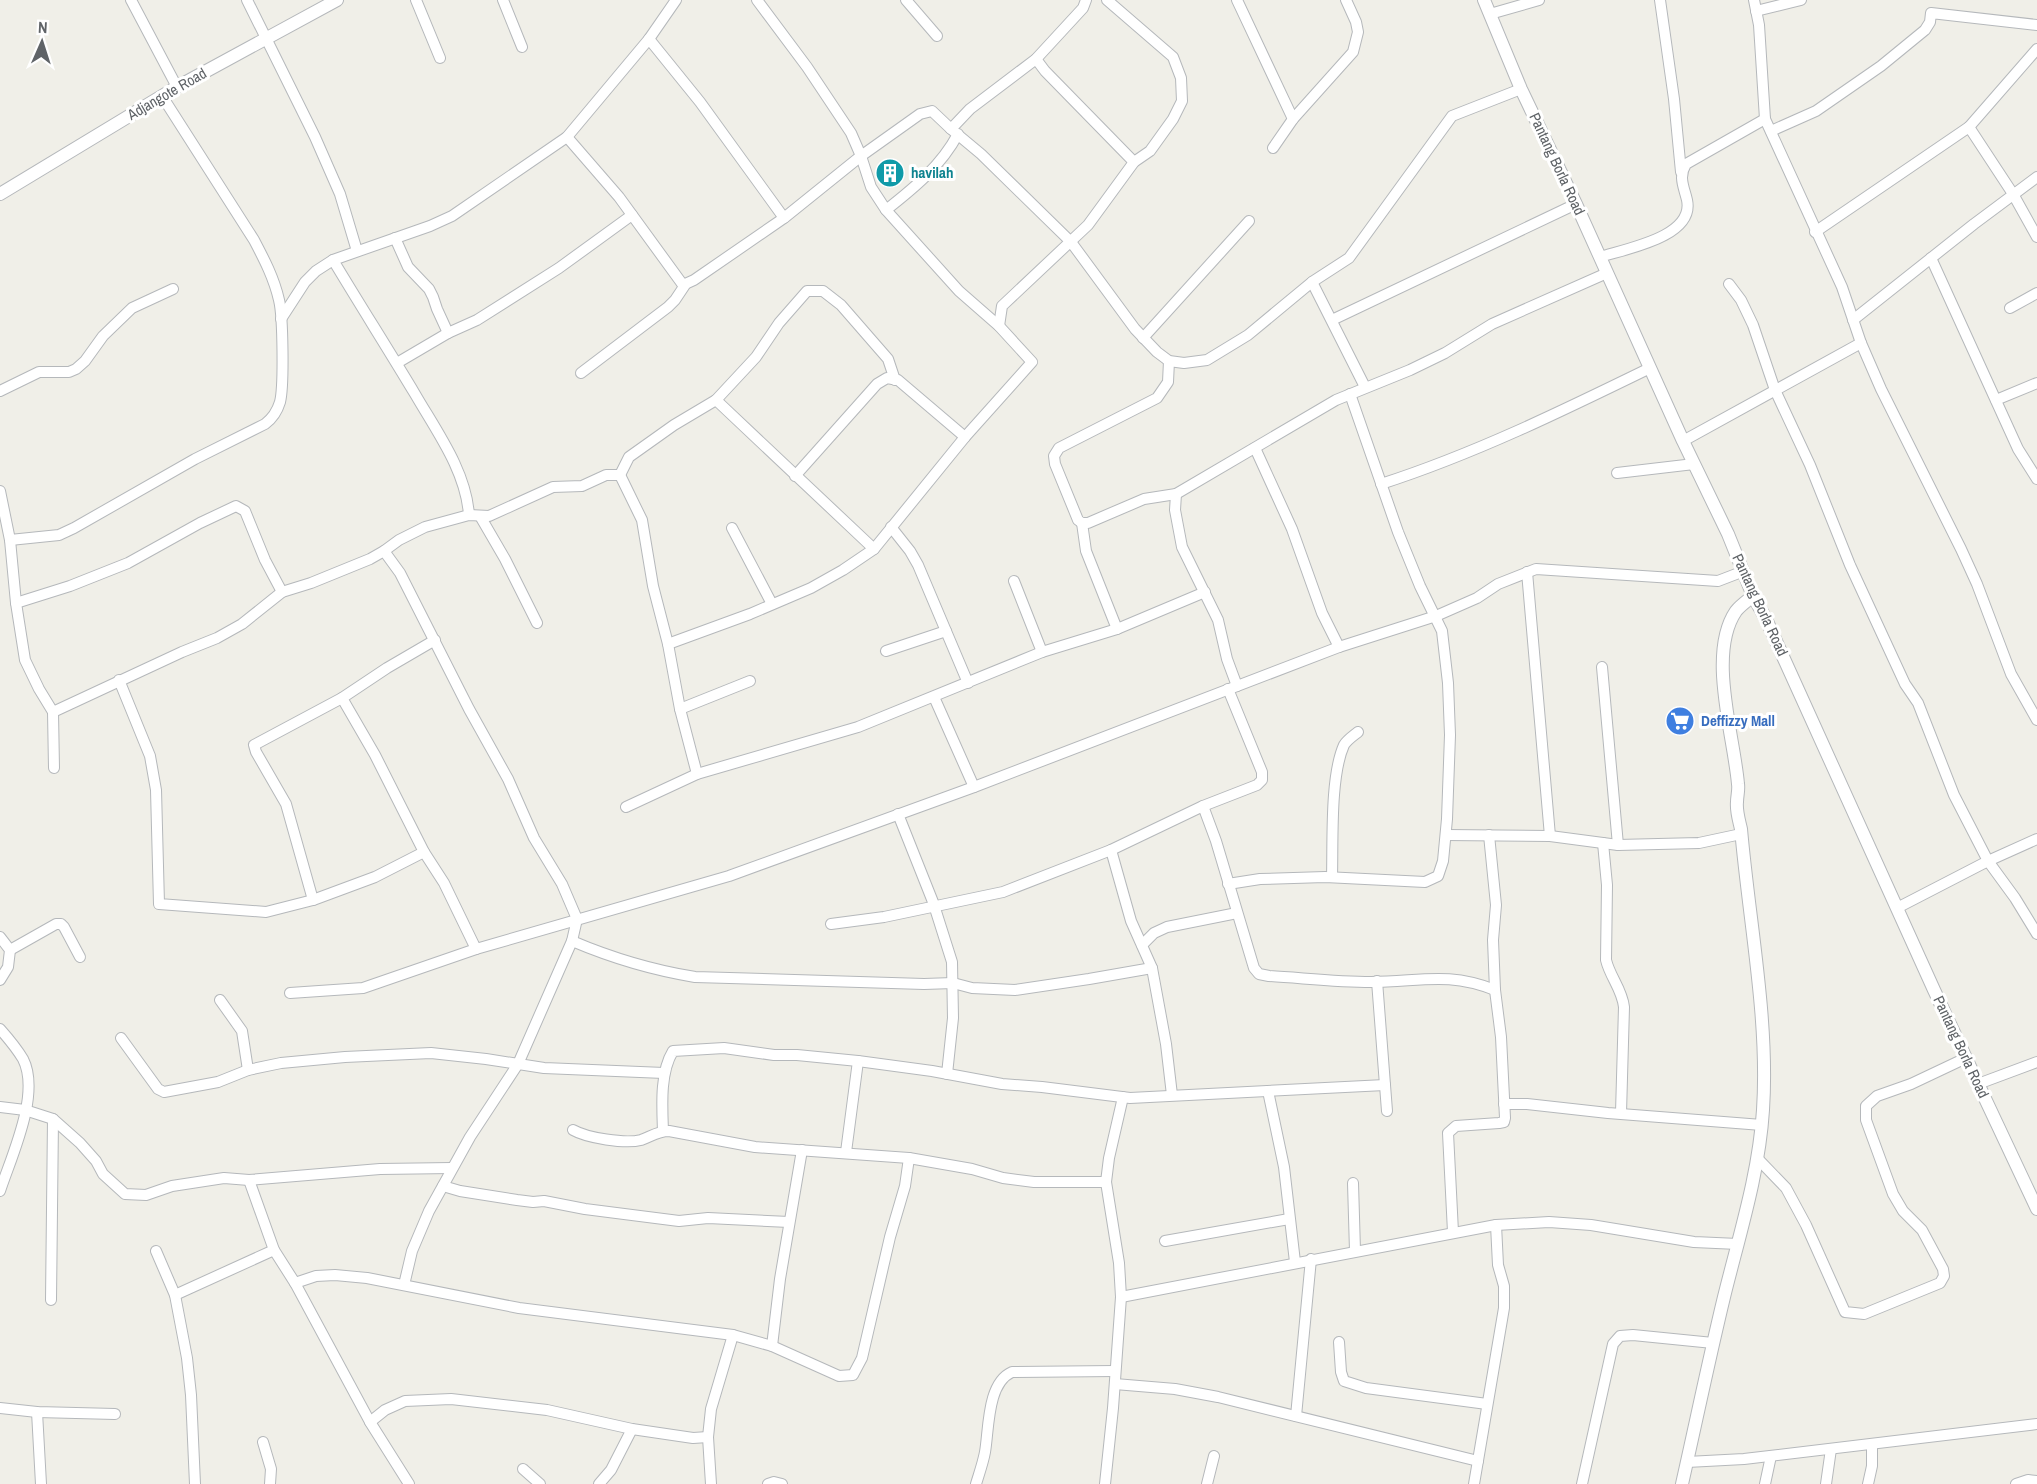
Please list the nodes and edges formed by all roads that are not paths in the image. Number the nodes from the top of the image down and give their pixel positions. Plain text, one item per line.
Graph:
1 (131, 0) edge
2 (247, 0) edge
3 (337, 0) edge
4 (416, 0) edge
5 (503, 0) edge
6 (676, 0) edge
7 (757, 0) edge
8 (906, 0) edge
9 (1086, 0) edge
10 (1107, 0) edge
11 (1237, 0) edge
12 (1346, 0) edge
13 (1484, 0) edge
14 (1539, 0) edge
15 (1660, 0) edge
16 (1801, 0) edge
17 (1930, 0) edge
18 (1755, 6) edge
19 (1930, 13) junction
20 (1490, 14) junction
21 (2037, 25) edge
22 (937, 36) dead end
23 (649, 39) junction
24 (265, 40) junction
25 (522, 47) dead end
26 (2037, 49) edge
27 (440, 58) dead end
28 (1036, 58) junction
29 (177, 87) junction
30 (1521, 89) junction
31 (162, 96) junction
32 (1293, 119) junction
33 (1765, 119) junction
34 (1969, 127) junction
35 (955, 131) junction
36 (1771, 131) junction
37 (567, 137) junction
38 (1273, 148) dead end
39 (861, 156) junction
40 (1134, 162) junction
41 (1681, 172) junction
42 (2037, 177) edge
43 (0, 194) edge
44 (2013, 194) junction
45 (1576, 204) junction
46 (886, 210) junction
47 (632, 215) junction
48 (784, 219) junction
49 (1249, 221) dead end
50 (1815, 232) junction
51 (2037, 237) edge
52 (395, 238) junction
53 (1071, 242) junction
54 (357, 251) junction
55 (1600, 257) junction
56 (1931, 258) junction
57 (333, 260) junction
58 (1607, 273) junction
59 (1312, 282) junction
60 (1729, 284) dead end
61 (685, 285) junction
62 (173, 289) dead end
63 (2037, 293) edge
64 (2010, 308) dead end
65 (280, 320) junction
66 (1332, 320) junction
67 (1853, 320) junction
68 (999, 326) junction
69 (448, 333) junction
70 (1143, 338) junction
71 (1861, 342) junction
72 (1169, 361) junction
73 (397, 363) junction
74 (1650, 368) junction
75 (581, 373) dead end
76 (895, 380) junction
77 (2037, 383) edge
78 (1365, 387) junction
79 (1775, 390) junction
80 (0, 391) edge
81 (1350, 394) junction
82 (716, 400) junction
83 (1996, 400) junction
84 (965, 437) junction
85 (1683, 441) junction
86 (1255, 448) junction
87 (1694, 464) junction
88 (1617, 473) dead end
89 (620, 475) junction
90 (795, 476) junction
91 (2037, 479) edge
92 (1381, 484) junction
93 (0, 491) edge
94 (1176, 494) junction
95 (469, 515) junction
96 (480, 516) junction
97 (1082, 523) junction
98 (891, 527) junction
99 (732, 528) dead end
100 (10, 540) junction
101 (873, 549) junction
102 (384, 551) junction
103 (1744, 571) junction
104 (1527, 572) junction
105 (1014, 581) dead end
106 (1205, 591) junction
107 (282, 592) junction
108 (1754, 596) junction
109 (16, 603) junction
110 (772, 604) junction
111 (1436, 616) junction
112 (537, 623) dead end
113 (1117, 629) junction
114 (946, 631) junction
115 (435, 640) junction
116 (668, 644) junction
117 (1339, 647) junction
118 (886, 651) dead end
119 (1042, 652) junction
120 (1602, 667) dead end
121 (119, 680) junction
122 (750, 681) dead end
123 (968, 683) junction
124 (1232, 688) junction
125 (934, 697) junction
126 (342, 698) junction
127 (680, 709) junction
128 (53, 711) junction
129 (2037, 720) edge
130 (1358, 732) dead end
131 (54, 768) dead end
132 (697, 774) junction
133 (974, 787) junction
134 (626, 807) dead end
135 (1203, 807) junction
136 (898, 814) junction
137 (1742, 834) junction
138 (1446, 835) junction
139 (1489, 835) junction
140 (1550, 836) junction
141 (2037, 839) edge
142 (1604, 843) junction
143 (1618, 845) junction
144 (1111, 850) junction
145 (424, 852) junction
146 (1988, 861) junction
147 (1332, 877) junction
148 (1228, 884) junction
149 (313, 900) junction
150 (935, 906) junction
151 (1898, 908) junction
152 (1237, 912) junction
153 (577, 919) junction
154 (831, 924) dead end
155 (2037, 934) edge
156 (0, 938) edge
157 (572, 941) junction
158 (1142, 945) junction
159 (476, 949) junction
160 (10, 950) junction
161 (80, 957) dead end
162 (1152, 968) junction
163 (0, 980) edge
164 (1377, 981) junction
165 (953, 982) junction
166 (1495, 990) junction
167 (290, 993) dead end
168 (220, 1000) dead end
169 (0, 1029) edge
170 (121, 1038) dead end
171 (1965, 1058) junction
172 (858, 1061) junction
173 (2037, 1062) edge
174 (518, 1064) junction
175 (248, 1070) junction
176 (664, 1073) junction
177 (947, 1074) junction
178 (1978, 1084) junction
179 (1385, 1085) junction
180 (1268, 1091) junction
181 (1172, 1095) junction
182 (1123, 1097) junction
183 (1504, 1104) junction
184 (0, 1107) edge
185 (25, 1110) junction
186 (1387, 1111) dead end
187 (1621, 1113) junction
188 (53, 1119) junction
189 (1762, 1125) junction
190 (573, 1130) dead end
191 (663, 1131) junction
192 (802, 1150) junction
193 (846, 1152) junction
194 (909, 1158) junction
195 (1758, 1159) junction
196 (452, 1168) junction
197 (249, 1180) junction
198 (1106, 1182) junction
199 (1353, 1183) dead end
200 (443, 1186) junction
201 (0, 1191) edge
202 (2037, 1209) edge
203 (1289, 1219) junction
204 (789, 1222) junction
205 (1496, 1225) junction
206 (1453, 1232) junction
207 (1165, 1241) dead end
208 (1737, 1244) junction
209 (274, 1250) junction
210 (156, 1251) dead end
211 (1355, 1251) junction
212 (1311, 1259) junction
213 (1295, 1262) junction
214 (295, 1283) junction
215 (404, 1285) junction
216 (175, 1295) junction
217 (1121, 1297) junction
218 (51, 1300) dead end
219 (733, 1335) junction
220 (1339, 1342) dead end
221 (1713, 1343) junction
222 (772, 1346) junction
223 (1115, 1371) junction
224 (1114, 1384) junction
225 (1487, 1404) junction
226 (0, 1408) edge
227 (37, 1412) junction
228 (115, 1414) dead end
229 (1296, 1416) junction
230 (370, 1422) junction
231 (2037, 1424) edge
232 (632, 1429) junction
233 (708, 1437) junction
234 (263, 1442) dead end
235 (1872, 1444) junction
236 (1831, 1449) junction
237 (1214, 1456) dead end
238 (1771, 1456) junction
239 (1478, 1461) junction
240 (1687, 1462) junction
241 (523, 1469) dead end
242 (2037, 1481) edge
243 (41, 1484) edge
244 (195, 1484) edge
245 (270, 1484) edge
246 (409, 1484) edge
247 (540, 1484) edge
248 (599, 1484) edge
249 (711, 1484) edge
250 (768, 1484) edge
251 (782, 1484) edge
252 (976, 1484) edge
253 (1105, 1484) edge
254 (1207, 1484) edge
255 (1474, 1484) edge
256 (1582, 1484) edge
257 (1682, 1484) edge
258 (1764, 1484) edge
259 (1826, 1484) edge
260 (1868, 1484) edge
261 (2016, 1484) edge

1 - 29 street
2 - 24 street
3 - 24 street, Adjangote Road
4 - 27 street
5 - 25 street
6 - 23 street
7 - 39 street
8 - 22 street
9 - 28 street
10 - 40 street
11 - 32 street
12 - 32 street
13 - 20 street, Pantang Borla Road
14 - 20 street
15 - 41 street
16 - 18 street
17 - 19 street
18 - 33 street
19 - 21 street
19 - 36 street
20 - 30 street, Pantang Borla Road
23 - 37 street
23 - 48 street
24 - 29 street, Adjangote Road
24 - 54 street
26 - 34 street
28 - 35 street
28 - 40 street
29 - 31 street, Adjangote Road
30 - 45 street, Pantang Borla Road
30 - 59 street
31 - 43 street, Adjangote Road
31 - 65 street
32 - 38 street
33 - 36 street
33 - 41 street
34 - 44 street
34 - 50 street
35 - 39 street
35 - 46 street
35 - 53 street
36 - 50 street
37 - 47 street
37 - 52 street
39 - 46 street
39 - 48 street
40 - 53 street
41 - 55 street
42 - 44 street
44 - 51 street
44 - 56 street
45 - 55 street, Pantang Borla Road
45 - 66 street
46 - 68 street
47 - 61 street
47 - 69 street
48 - 61 street
49 - 70 street
50 - 67 street
52 - 54 street
52 - 69 street
53 - 68 street
53 - 70 street
54 - 57 street
55 - 58 street, Pantang Borla Road
56 - 67 street
56 - 83 street
57 - 65 street
57 - 73 street
58 - 74 street, Pantang Borla Road
58 - 78 street
59 - 66 street
59 - 72 street
60 - 79 street
61 - 75 street
62 - 80 street
63 - 64 street
65 - 100 street
66 - 78 street
67 - 71 street
68 - 84 street
69 - 73 street
70 - 72 street
71 - 79 street
71 - 129 street
72 - 97 street
73 - 95 street
74 - 85 street, Pantang Borla Road
74 - 92 street
76 - 82 street
76 - 84 street
76 - 90 street
77 - 83 street
78 - 81 street
79 - 85 street
79 - 146 street
81 - 86 street
81 - 92 street
82 - 89 street
82 - 90 street
83 - 91 street
84 - 98 street
85 - 87 street, Pantang Borla Road
86 - 94 street
86 - 117 street
87 - 88 street
87 - 103 street, Pantang Borla Road
89 - 96 street
89 - 116 street
90 - 101 street
92 - 111 street
93 - 100 street
94 - 97 street
94 - 106 street
95 - 96 street
95 - 102 street
96 - 112 street
97 - 113 street
98 - 101 street
98 - 114 street
99 - 110 street
100 - 109 street
101 - 110 street
102 - 107 street
102 - 115 street
103 - 104 street
103 - 108 street, Pantang Borla Road
104 - 111 street
104 - 140 street
105 - 119 street
106 - 113 street
106 - 124 street
107 - 109 street
107 - 121 street
108 - 137 street
108 - 151 street, Pantang Borla Road
109 - 128 street
110 - 116 street
111 - 117 street
111 - 138 street
113 - 119 street
114 - 118 street
114 - 123 street
115 - 126 street
115 - 153 street
116 - 127 street
117 - 124 street
119 - 123 street
120 - 143 street
121 - 128 street
121 - 149 street
122 - 127 street
123 - 125 street
124 - 133 street
124 - 135 street
125 - 132 street
125 - 133 street
126 - 145 street
126 - 149 street
127 - 132 street
128 - 131 street
130 - 147 street
132 - 134 street
133 - 136 street
135 - 144 street
135 - 148 street
136 - 150 street
136 - 153 street
137 - 143 street
137 - 189 street
138 - 139 street
138 - 147 street
139 - 140 street
139 - 166 street
140 - 142 street
141 - 146 street
142 - 143 street
142 - 187 street
144 - 150 street
144 - 158 street
145 - 149 street
145 - 159 street
146 - 151 street
146 - 155 street
147 - 148 street
148 - 152 street
150 - 154 street
150 - 165 street
151 - 171 street, Pantang Borla Road
152 - 158 street
152 - 164 street
153 - 157 street
153 - 159 street
156 - 160 street
157 - 165 street
157 - 174 street
158 - 162 street
159 - 167 street
160 - 161 street
160 - 163 street
162 - 165 street
162 - 181 street
164 - 166 street
164 - 179 street
165 - 177 street
166 - 183 street
168 - 175 street
169 - 185 street
170 - 175 street
171 - 178 street, Pantang Borla Road
171 - 195 street
172 - 176 street
172 - 177 street
172 - 193 street
173 - 178 street
174 - 175 street
174 - 176 street
174 - 196 street
176 - 191 street
177 - 182 street
178 - 202 street, Pantang Borla Road
179 - 180 street
179 - 186 street
180 - 181 street
180 - 203 street
181 - 182 street
182 - 198 street
183 - 187 street
183 - 206 street
184 - 185 street
185 - 188 street
185 - 201 street
187 - 189 street
188 - 197 street
188 - 218 street
189 - 195 street
190 - 191 street
191 - 192 street
192 - 193 street
192 - 204 street
193 - 194 street
194 - 198 street
194 - 222 street
195 - 208 street
196 - 197 street
196 - 200 street
197 - 209 street
198 - 217 street
199 - 211 street
200 - 204 street
200 - 215 street
203 - 207 street
203 - 213 street
204 - 222 street
205 - 206 street
205 - 208 street
205 - 225 street
206 - 211 street
208 - 221 street
209 - 214 street
209 - 216 street
210 - 216 street
211 - 212 street
212 - 213 street
212 - 229 street
213 - 217 street
214 - 215 street
214 - 230 street
215 - 219 street
216 - 244 street
217 - 223 street
219 - 222 street
219 - 233 street
220 - 225 street
221 - 240 street
221 - 256 street
223 - 224 street
223 - 252 street
224 - 229 street
224 - 253 street
225 - 239 street
226 - 227 street
227 - 228 street
227 - 243 street
229 - 239 street
230 - 232 street
230 - 246 street
231 - 235 street
232 - 233 street
232 - 248 street
233 - 249 street
234 - 245 street
235 - 236 street
235 - 260 street
236 - 238 street
236 - 259 street
237 - 254 street
238 - 240 street
238 - 258 street
239 - 255 street
240 - 257 street
241 - 247 street
242 - 261 street
250 - 251 street

